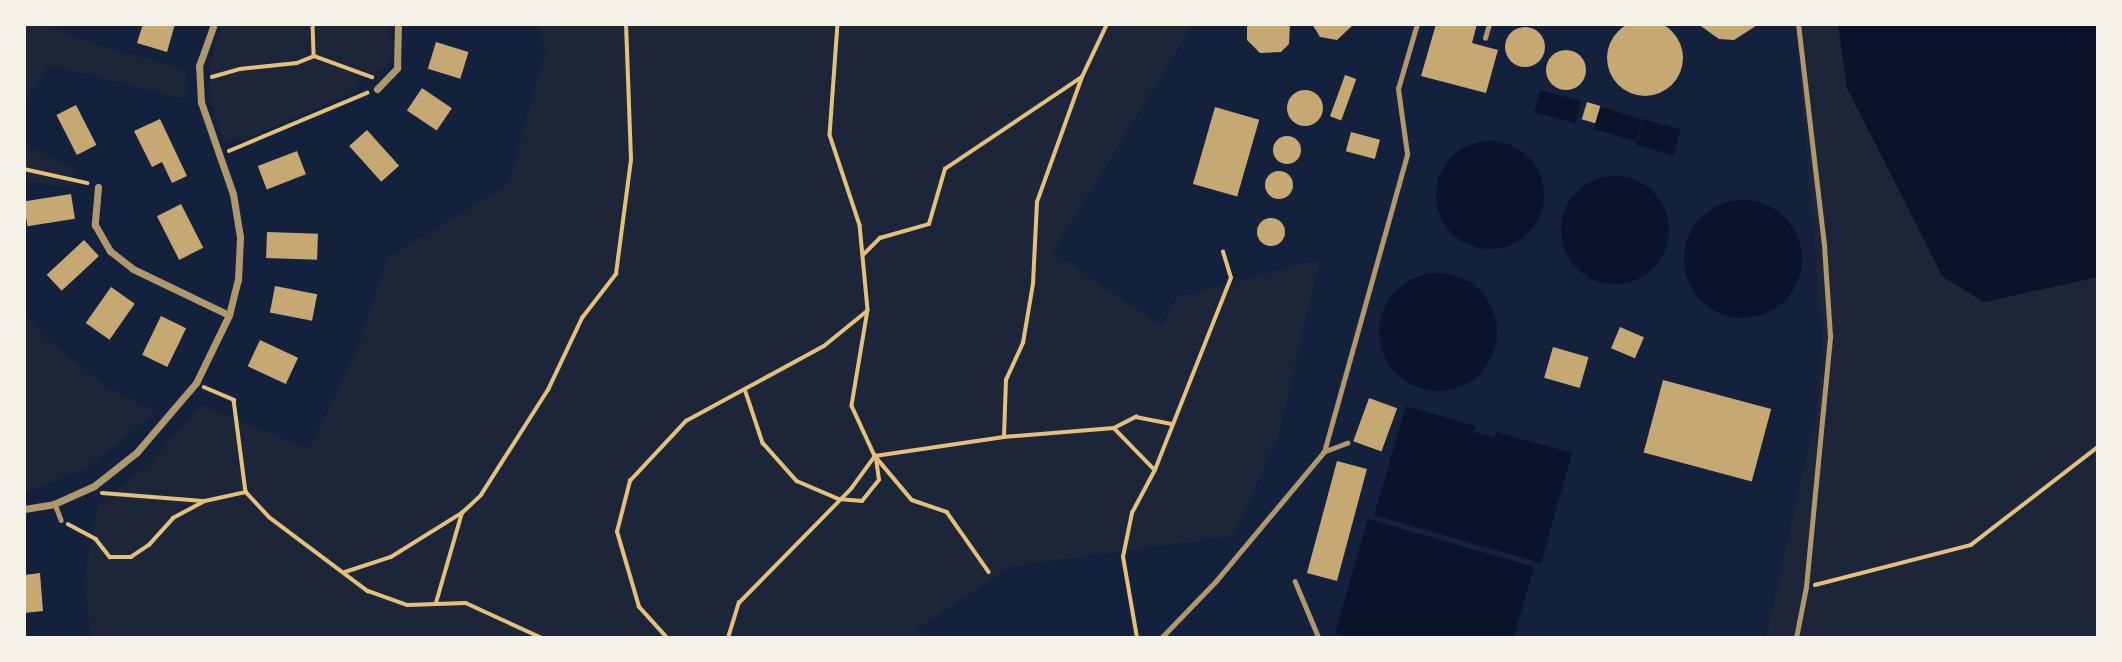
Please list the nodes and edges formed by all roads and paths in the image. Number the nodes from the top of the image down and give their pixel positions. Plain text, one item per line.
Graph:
1 (215, 24) edge
2 (313, 24) edge
3 (398, 24) edge
4 (626, 24) edge
5 (838, 24) edge
6 (1107, 24) edge
7 (1417, 24) edge
8 (1489, 24) edge
9 (1798, 24) edge
10 (1485, 38) dead end
11 (314, 56) junction
12 (1082, 77) junction
13 (200, 81) junction
14 (384, 82) junction
15 (377, 89) joint
16 (220, 154) junction
17 (24, 169) edge
18 (99, 187) joint
19 (1223, 252) dead end
20 (863, 255) junction
21 (868, 310) junction
22 (229, 315) junction
23 (196, 383) junction
24 (746, 392) junction
25 (1171, 424) junction
26 (1114, 428) junction
27 (1004, 437) junction
28 (1348, 443) dead end
29 (2098, 447) edge
30 (1324, 452) junction
31 (876, 456) junction
32 (1154, 470) junction
33 (83, 491) junction
34 (246, 492) junction
35 (839, 499) junction
36 (205, 501) junction
37 (54, 503) junction
38 (24, 509) edge
39 (462, 513) junction
40 (61, 520) joint
41 (345, 572) junction
42 (989, 572) dead end
43 (1295, 581) dead end
44 (1806, 587) junction
45 (436, 603) junction
46 (542, 638) edge
47 (667, 638) edge
48 (728, 638) edge
49 (1137, 638) edge
50 (1161, 638) edge
51 (1320, 638) edge
52 (1796, 638) edge

1 - 13 street
2 - 11 path
3 - 14 street
4 - 39 path
5 - 20 path
6 - 12 path
7 - 30 lane
8 - 10 lane
9 - 44 lane
11 - 13 path
11 - 14 path
12 - 20 path
12 - 27 path
13 - 16 street
14 - 15 street
15 - 16 path
16 - 22 street
17 - 18 path
18 - 22 street
19 - 25 path
20 - 21 path
21 - 24 path
21 - 31 path
22 - 23 street
23 - 33 street
23 - 34 path
24 - 35 path
24 - 47 path
25 - 26 path
25 - 32 path
26 - 27 path
26 - 32 path
27 - 31 path
28 - 30 lane
29 - 44 path
30 - 50 lane
31 - 35 path
31 - 35 path
31 - 42 path
32 - 49 path
33 - 36 path
33 - 37 street
34 - 36 path
34 - 41 path
35 - 48 path
36 - 40 path
37 - 38 street
37 - 40 lane
39 - 41 path
39 - 45 path
41 - 45 path
43 - 51 lane
44 - 52 lane
45 - 46 path

